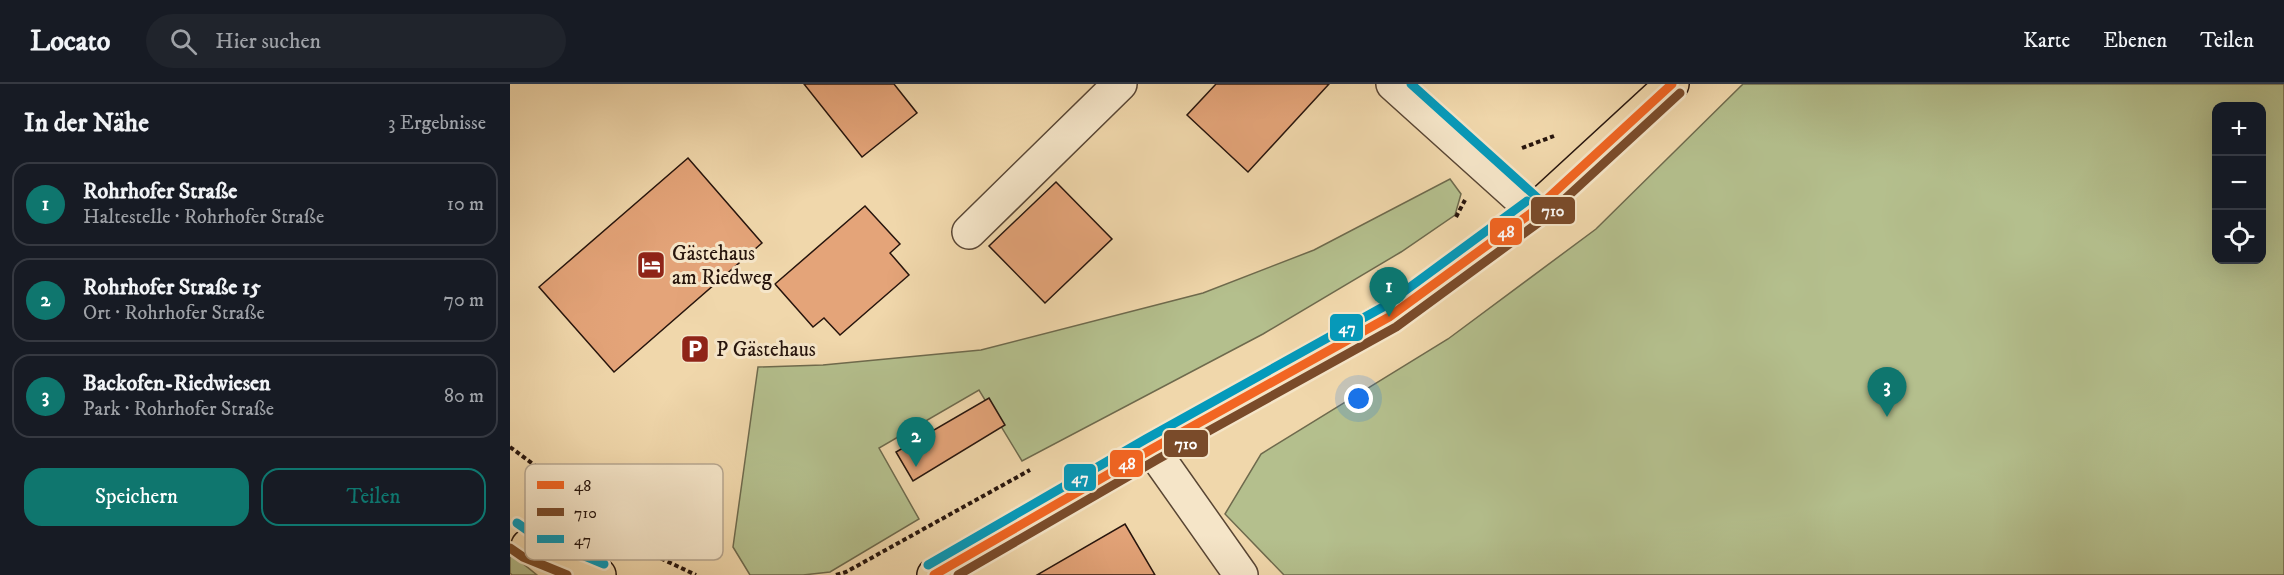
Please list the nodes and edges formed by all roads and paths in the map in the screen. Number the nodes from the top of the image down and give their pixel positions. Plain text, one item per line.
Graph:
1 (1120, 84) edge
2 (1393, 84) edge
3 (1672, 84) edge
4 (1558, 134) dead end
5 (1483, 164) junction
6 (1534, 211) junction
7 (1454, 221) dead end
8 (969, 232) dead end
9 (510, 447) edge
10 (1152, 449) junction
11 (533, 464) edge
12 (1038, 466) dead end
13 (543, 560) edge
14 (566, 560) edge
15 (664, 560) edge
16 (560, 575) edge
17 (599, 575) edge
18 (696, 575) edge
19 (836, 575) edge
20 (934, 575) edge
21 (1241, 575) edge

1 - 8 street
2 - 5 street
3 - 6 main road
4 - 5 path
5 - 6 street
5 - 7 path
6 - 10 main road
9 - 11 path
10 - 20 main road
10 - 21 street
12 - 19 path
13 - 16 main road
14 - 17 main road
15 - 18 path

